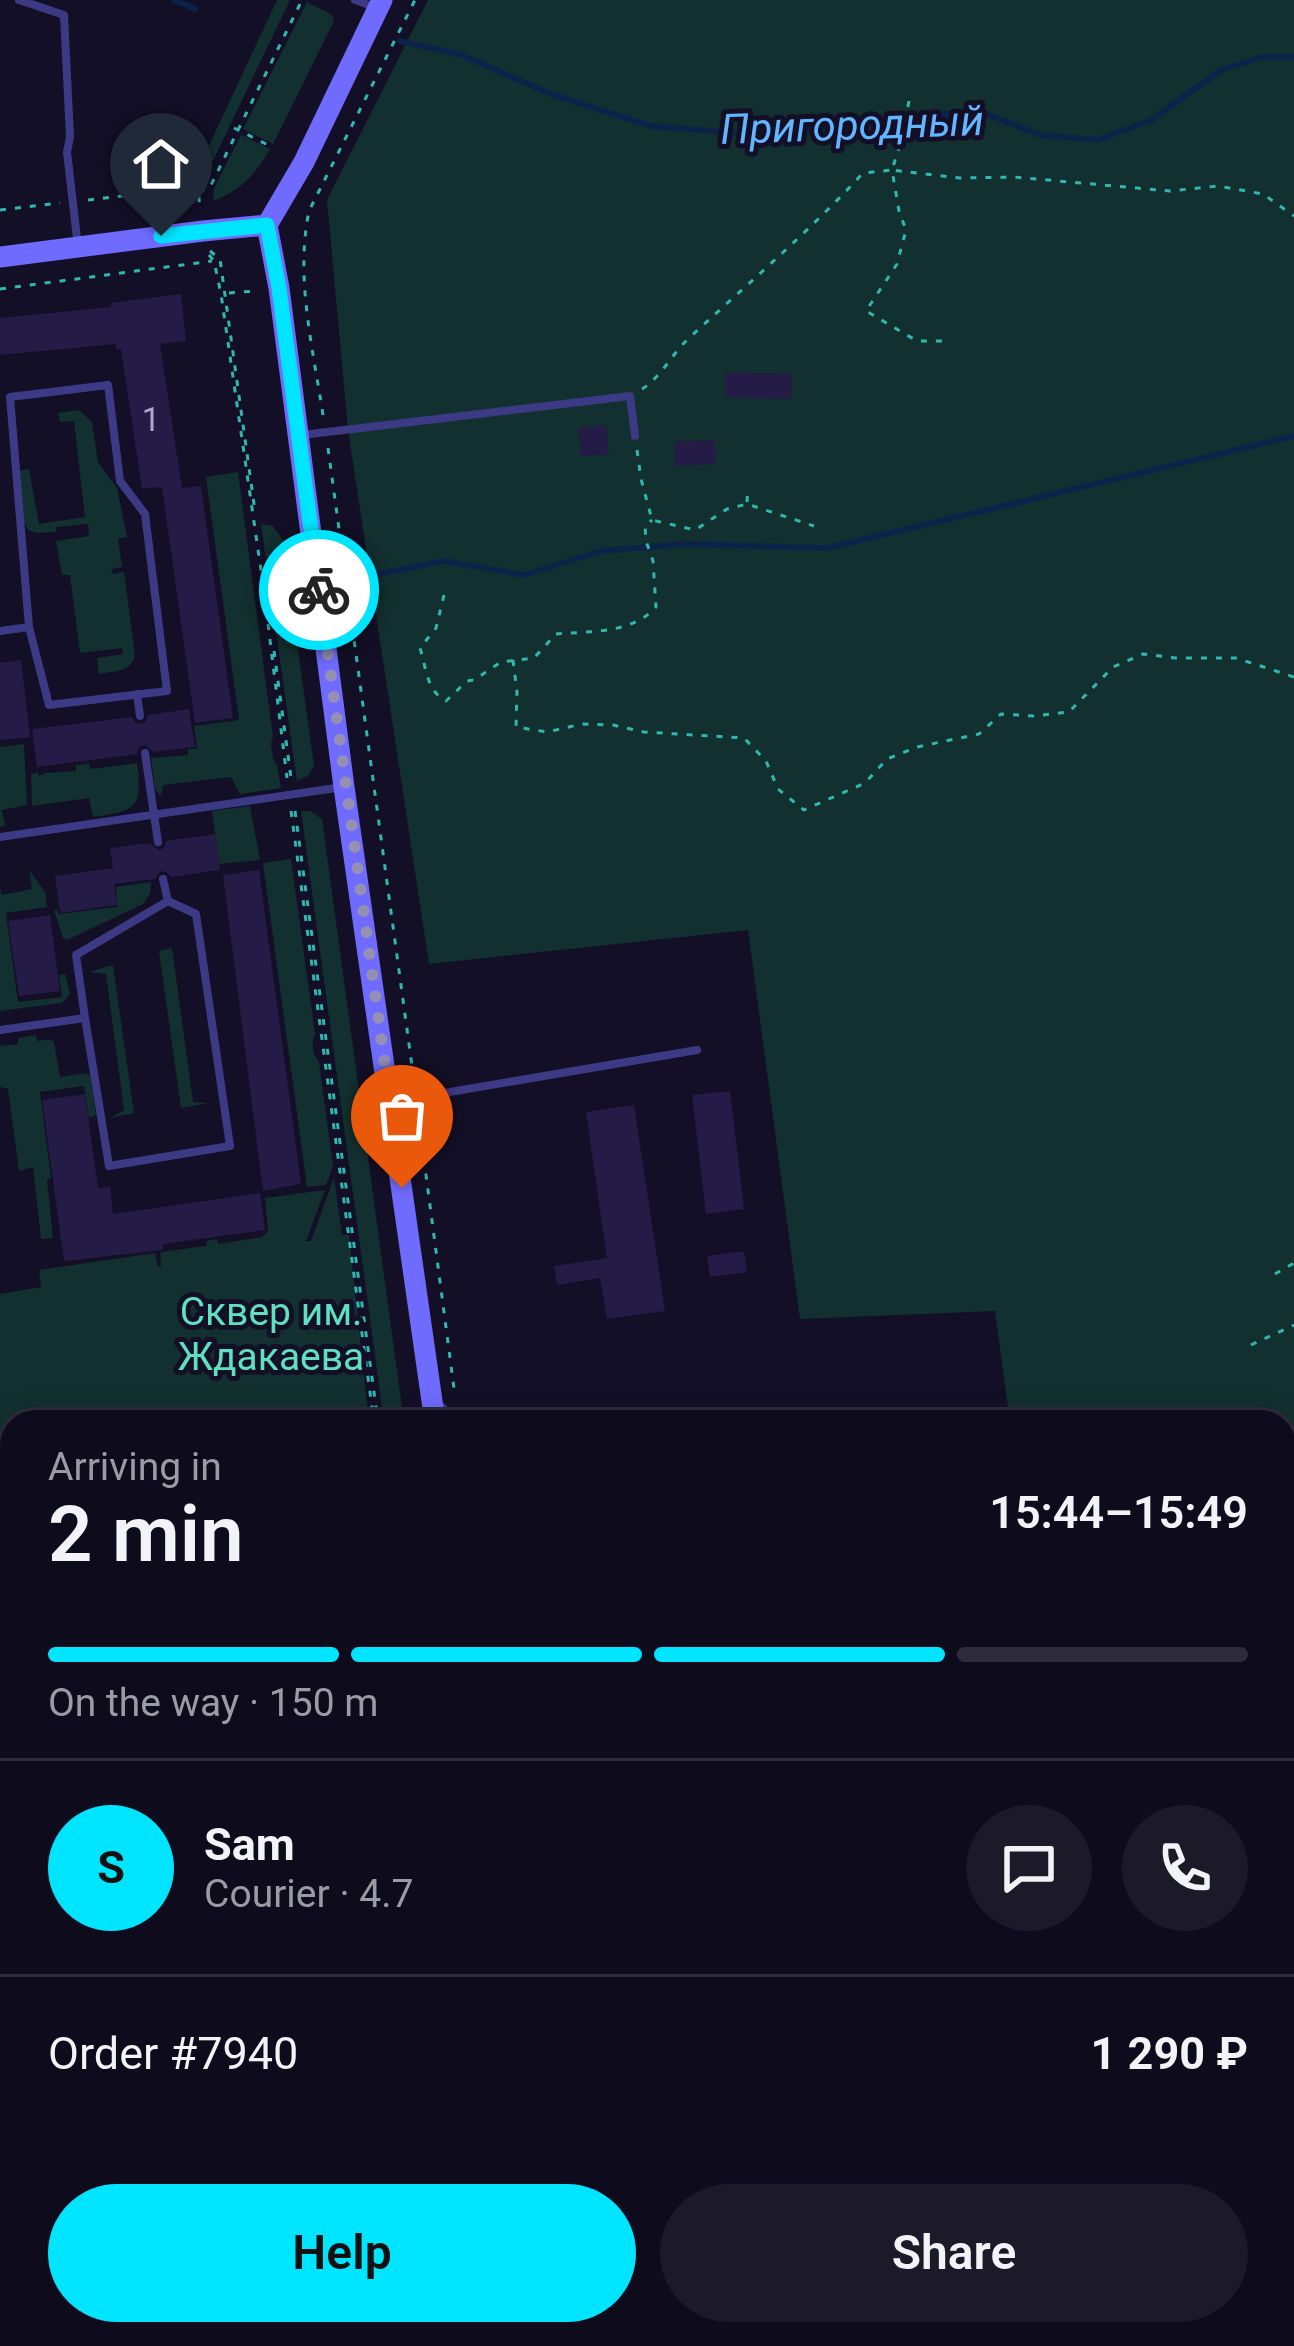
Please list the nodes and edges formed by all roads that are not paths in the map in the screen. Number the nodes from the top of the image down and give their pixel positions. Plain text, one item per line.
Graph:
1 (19, 0) edge
2 (355, 0) edge
3 (380, 4) edge
4 (267, 225) junction
5 (78, 247) junction
6 (0, 257) edge
7 (299, 436) junction
8 (635, 436) road end
9 (29, 627) junction
10 (0, 631) edge
11 (136, 694) junction
12 (140, 716) dead end
13 (145, 753) dead end
14 (344, 787) junction
15 (154, 814) junction
16 (0, 837) edge
17 (158, 842) dead end
18 (163, 879) dead end
19 (168, 901) junction
20 (85, 1018) junction
21 (0, 1030) edge
22 (697, 1050) dead end
23 (389, 1102) junction
24 (434, 1410) edge

1 - 5 lane
2 - 3 lane
3 - 4 main road
4 - 5 main road
4 - 7 main road
5 - 6 main road
7 - 8 lane
7 - 14 main road
9 - 10 lane
9 - 11 lane
9 - 11 lane
11 - 12 lane
13 - 15 lane
14 - 15 lane
14 - 23 main road
15 - 16 lane
15 - 17 lane
18 - 19 lane
19 - 20 lane
19 - 20 lane
20 - 21 lane
22 - 23 lane
23 - 24 main road

